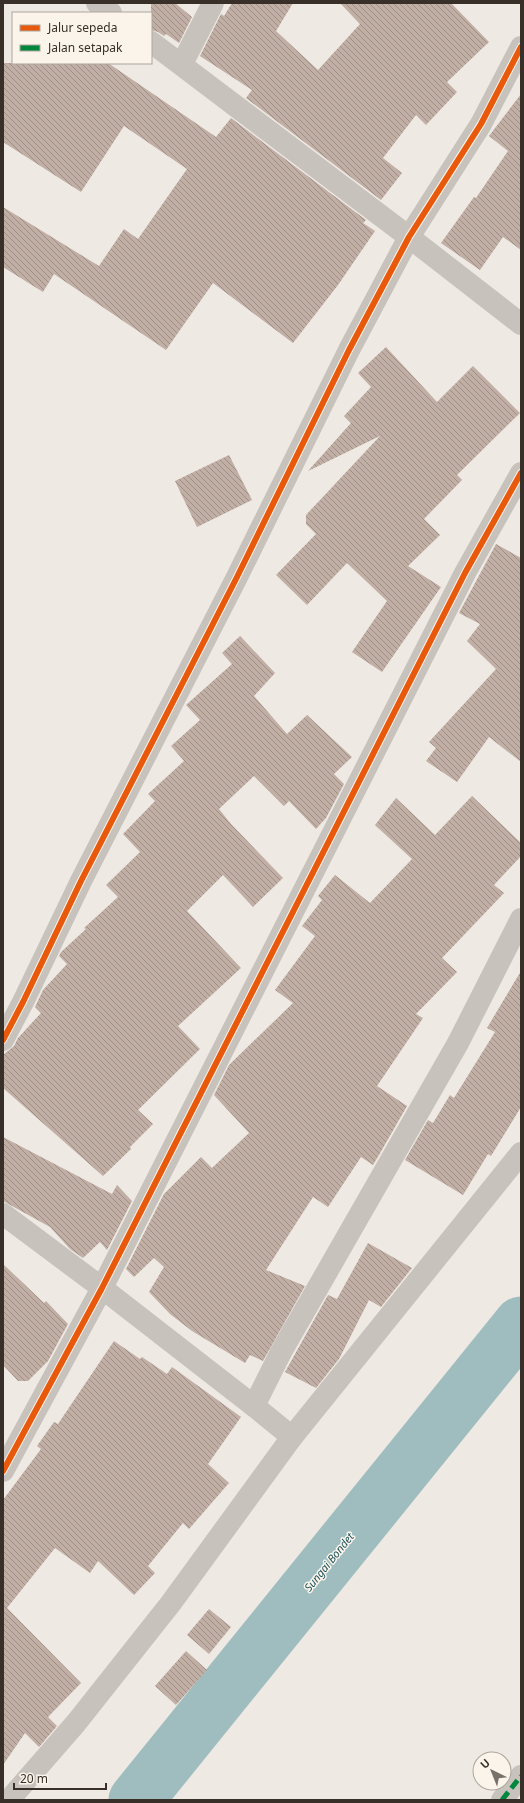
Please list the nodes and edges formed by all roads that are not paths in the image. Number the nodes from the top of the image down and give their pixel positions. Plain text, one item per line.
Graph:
1 (97, 3) edge
2 (213, 3) edge
3 (110, 12) edge
4 (152, 43) edge
5 (521, 48) edge
6 (182, 64) junction
7 (409, 237) junction
8 (521, 324) edge
9 (521, 472) edge
10 (521, 919) edge
11 (3, 1040) edge
12 (521, 1153) edge
13 (3, 1214) edge
14 (102, 1288) junction
15 (254, 1406) junction
16 (292, 1437) junction
17 (3, 1471) edge
18 (521, 1776) edge
19 (9, 1800) edge
20 (502, 1800) edge

1 - 3 street
2 - 6 street
4 - 6 street
5 - 7 street
6 - 7 street
7 - 8 street
7 - 11 street
9 - 14 street
10 - 15 street
12 - 16 street
13 - 14 street
14 - 15 street
14 - 17 street
15 - 16 street
16 - 19 street
18 - 20 street

